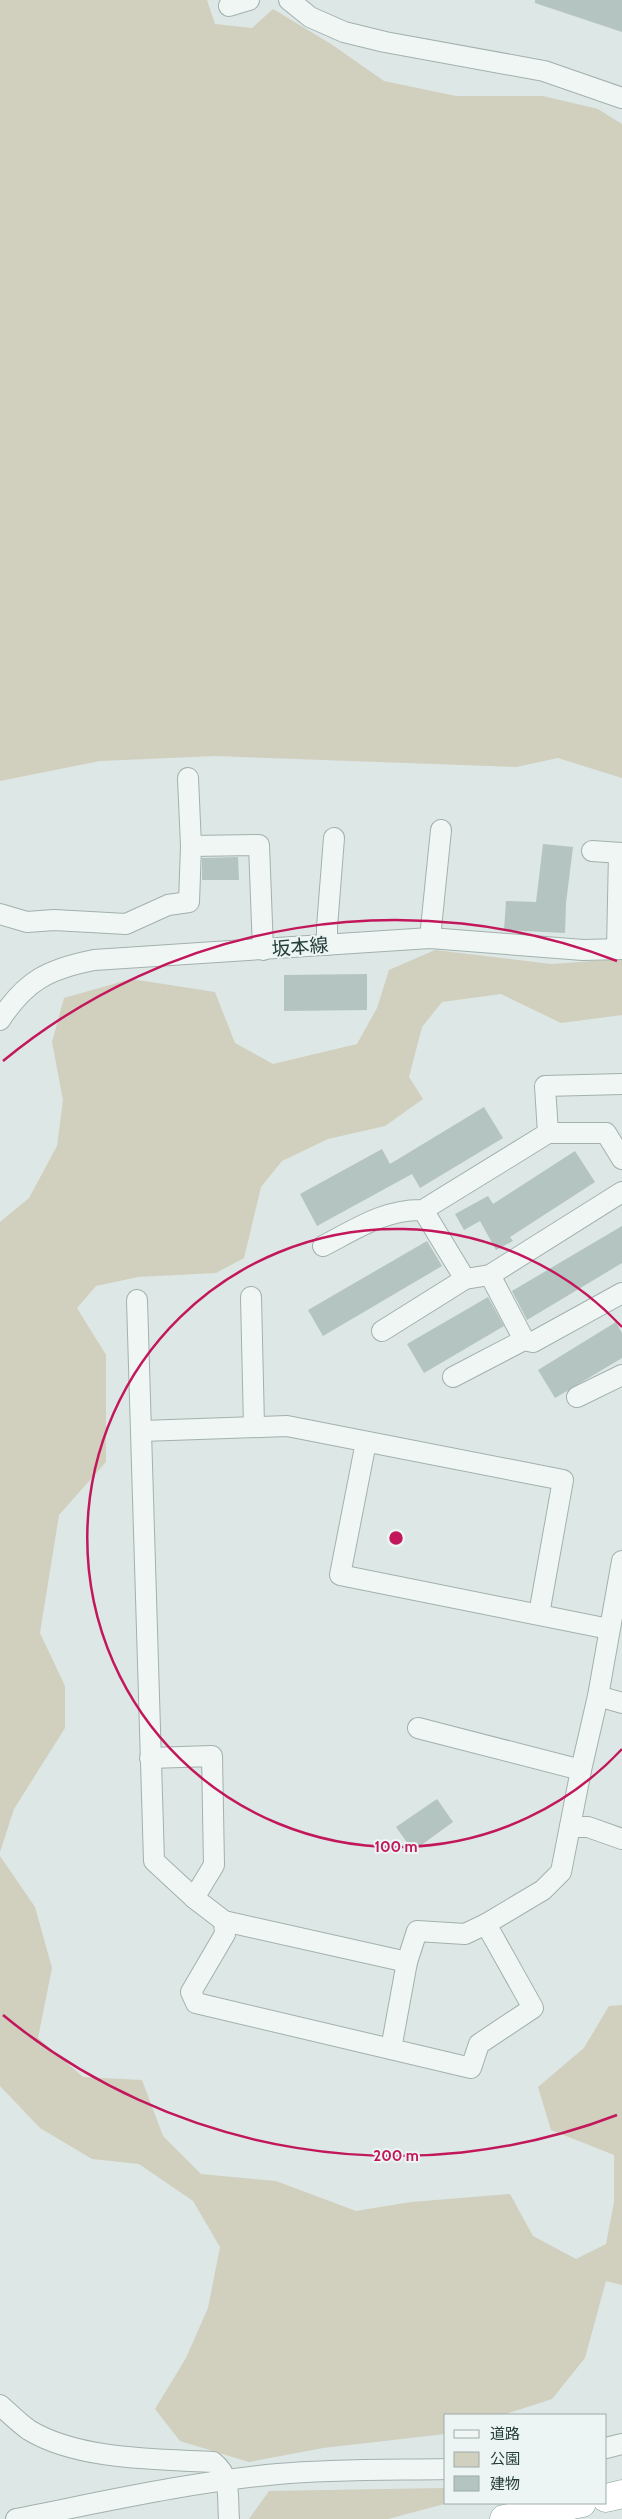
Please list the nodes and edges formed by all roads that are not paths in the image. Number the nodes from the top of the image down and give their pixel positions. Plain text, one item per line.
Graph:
1 (249, 0) edge
2 (289, 0) edge
3 (229, 6) dead end
4 (622, 98) edge
5 (188, 778) dead end
6 (441, 830) dead end
7 (334, 838) dead end
8 (191, 846) junction
9 (592, 851) dead end
10 (621, 853) edge
11 (0, 914) edge
12 (430, 938) junction
13 (327, 945) junction
14 (620, 949) edge
15 (263, 950) junction
16 (0, 1020) edge
17 (622, 1084) edge
18 (548, 1132) junction
19 (622, 1160) edge
20 (622, 1192) edge
21 (423, 1210) junction
22 (323, 1246) dead end
23 (490, 1275) junction
24 (465, 1280) junction
25 (622, 1293) edge
26 (251, 1297) dead end
27 (137, 1300) dead end
28 (382, 1331) dead end
29 (524, 1340) junction
30 (622, 1375) edge
31 (453, 1377) dead end
32 (577, 1397) dead end
33 (254, 1426) junction
34 (142, 1430) junction
35 (366, 1442) junction
36 (622, 1561) edge
37 (538, 1614) junction
38 (609, 1629) junction
39 (598, 1696) junction
40 (622, 1703) edge
41 (418, 1728) dead end
42 (150, 1758) junction
43 (581, 1770) junction
44 (570, 1827) junction
45 (622, 1839) edge
46 (194, 1898) junction
47 (224, 1921) junction
48 (486, 1924) junction
49 (407, 1962) junction
50 (391, 2049) junction
51 (0, 2405) edge
52 (622, 2444) edge
53 (607, 2448) edge
54 (444, 2469) edge
55 (226, 2480) junction
56 (622, 2494) edge
57 (607, 2498) edge
58 (577, 2504) edge
59 (16, 2519) edge
60 (229, 2519) edge
61 (504, 2519) edge

1 - 3 street
2 - 4 street
5 - 8 street
6 - 12 street
7 - 13 street
8 - 11 street
8 - 15 street
9 - 10 street
10 - 14 street
12 - 13 street, 坂本線
12 - 14 street, 坂本線
13 - 15 street, 坂本線
15 - 16 street, 坂本線
17 - 18 street
18 - 19 street
18 - 21 street
20 - 23 street
21 - 22 street
21 - 24 street
23 - 24 street
23 - 29 street
24 - 28 street
25 - 29 street
26 - 33 street
27 - 34 street
29 - 31 street
30 - 32 street
33 - 34 street
33 - 35 street
34 - 42 street
35 - 37 street
35 - 37 street
36 - 38 street
37 - 38 street
38 - 39 street
39 - 40 street
39 - 43 street
41 - 43 street
42 - 46 street
42 - 46 street
43 - 44 street
44 - 45 street
44 - 48 street
46 - 47 street
47 - 49 street
47 - 50 street
48 - 49 street
48 - 50 street
49 - 50 street
51 - 55 street
52 - 53 street
54 - 55 street
55 - 59 street
55 - 60 street
56 - 57 highway
58 - 61 highway

